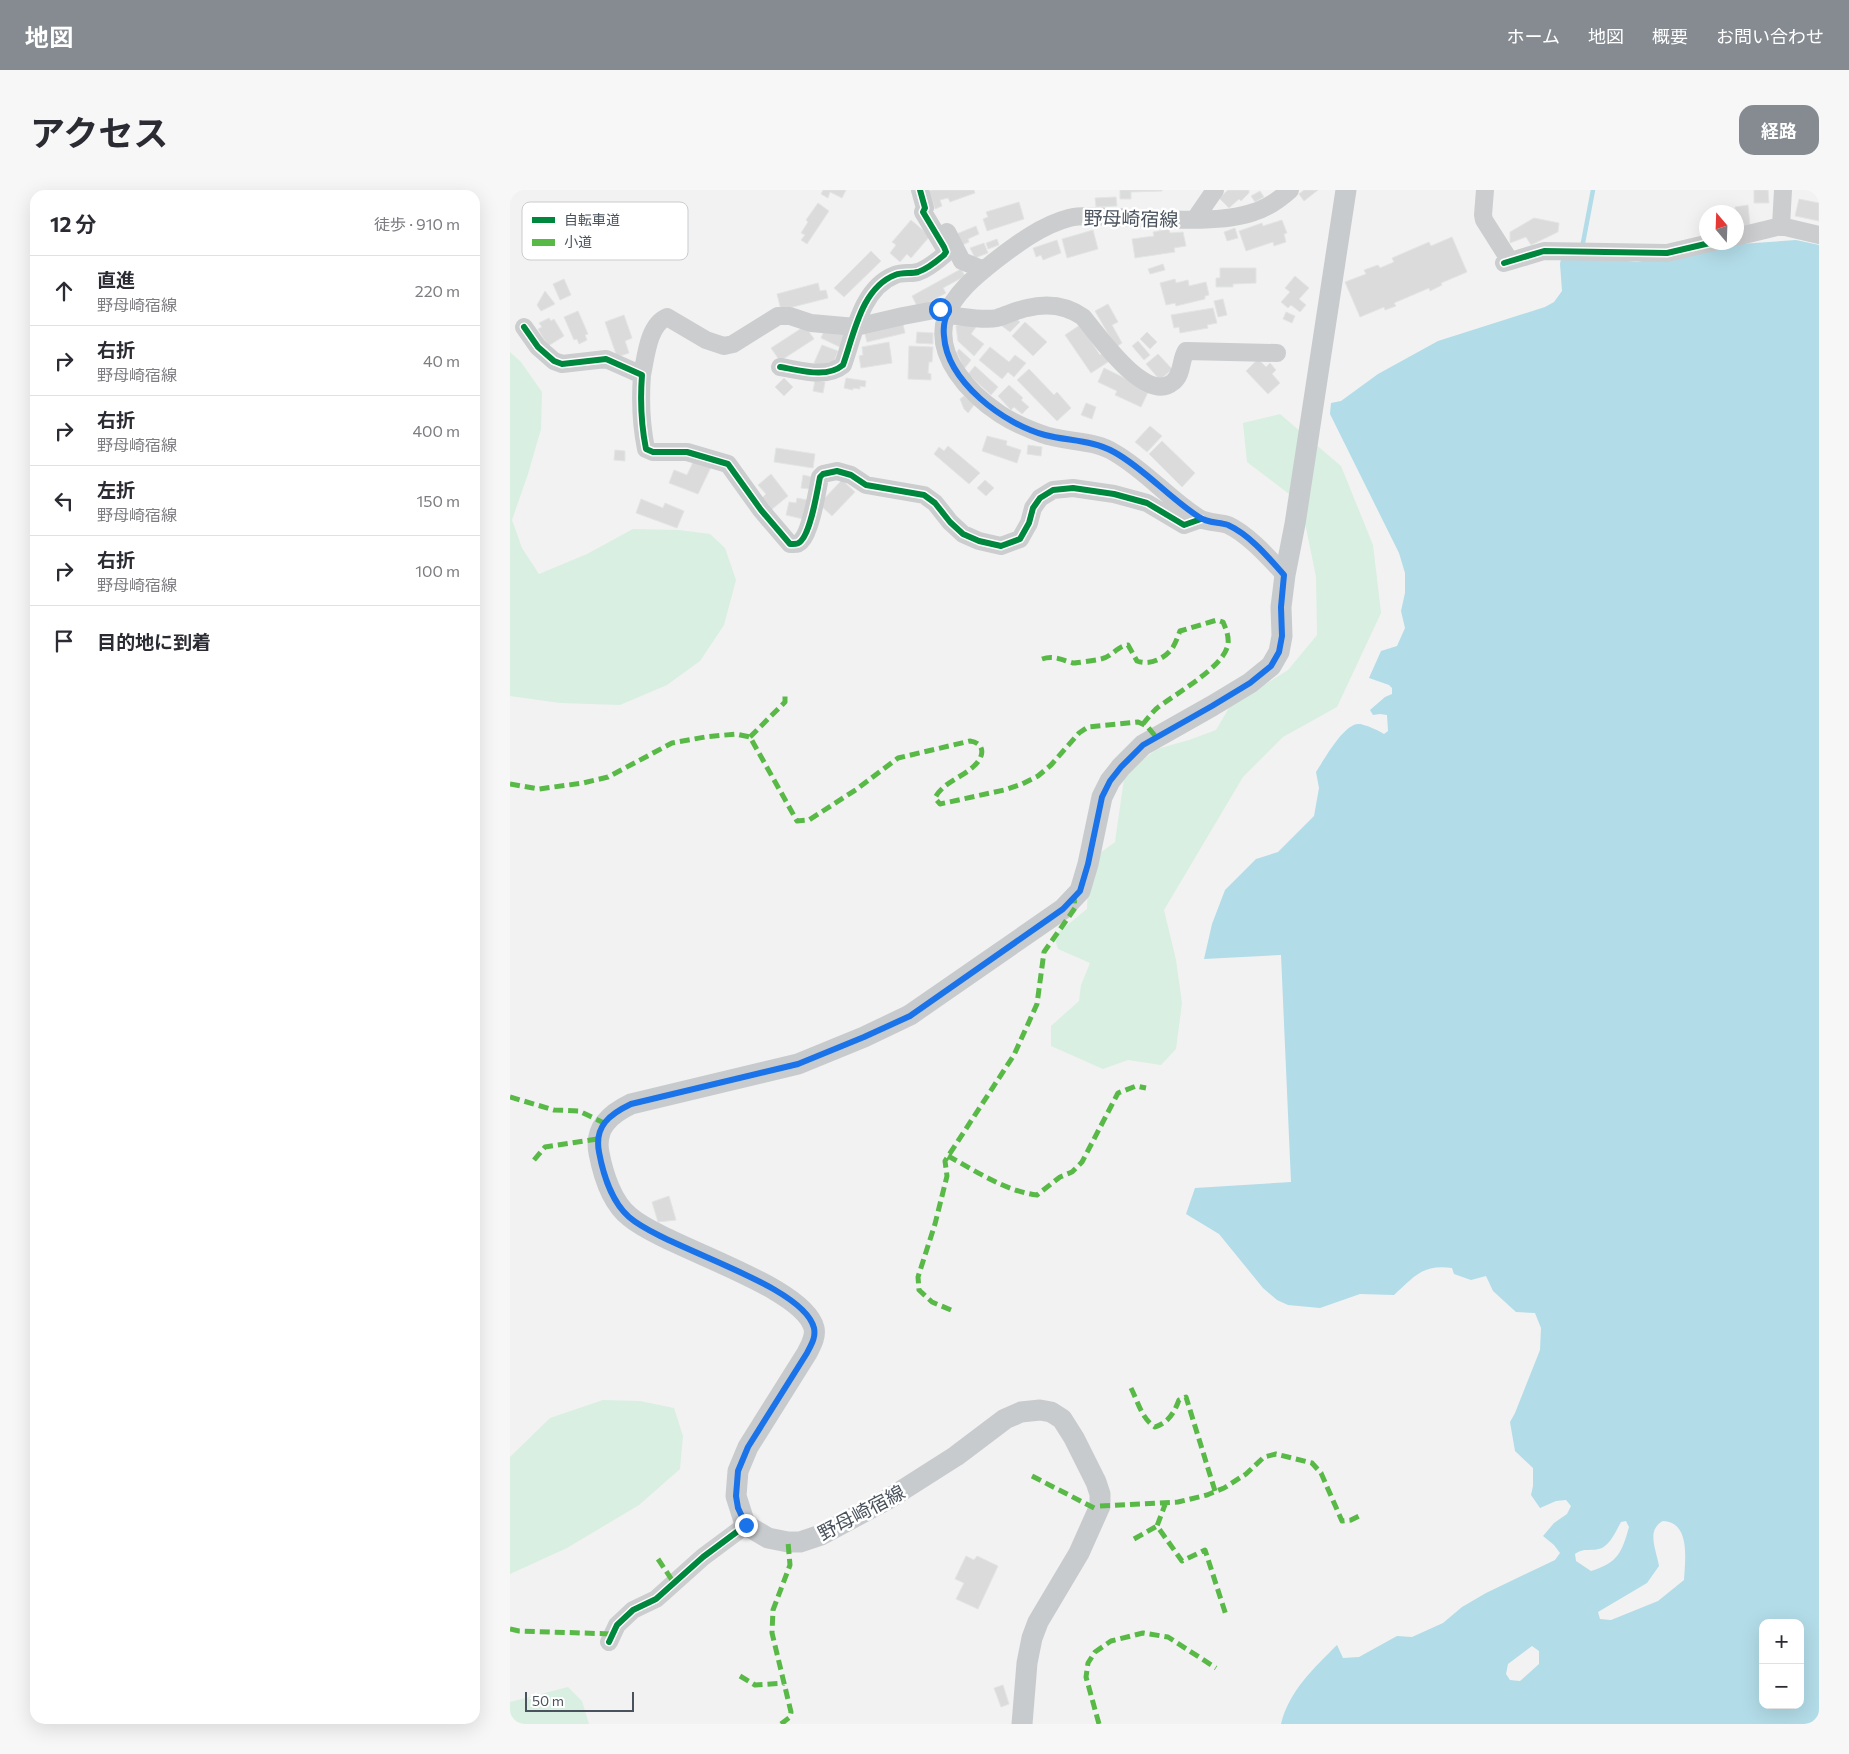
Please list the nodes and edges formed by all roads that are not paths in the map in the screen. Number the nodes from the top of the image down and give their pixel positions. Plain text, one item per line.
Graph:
1 (920, 190) edge
2 (1216, 190) edge
3 (1290, 190) edge
4 (1346, 190) edge
5 (1485, 190) edge
6 (1783, 190) edge
7 (925, 208) junction
8 (1195, 219) junction
9 (1781, 226) junction
10 (1744, 235) edge
11 (1819, 235) edge
12 (1699, 246) edge
13 (984, 270) junction
14 (947, 313) junction
15 (524, 327) dead end
16 (856, 327) junction
17 (1277, 353) dead end
18 (780, 367) dead end
19 (642, 375) junction
20 (1201, 519) junction
21 (1284, 575) junction
22 (746, 1525) junction
23 (608, 1642) dead end
24 (1022, 1724) edge

1 - 7 street
2 - 8 street
3 - 8 street, 野母崎宿線
4 - 21 main road
5 - 12 street
6 - 9 street
7 - 13 street
7 - 16 street
8 - 13 street, 野母崎宿線
9 - 10 street
9 - 11 street
13 - 14 street, 野母崎宿線
14 - 16 street
14 - 17 street
14 - 20 street
15 - 19 street
16 - 18 street
16 - 19 street
19 - 20 street
20 - 21 street
21 - 22 main road
22 - 23 street
22 - 24 main road, 野母崎宿線

